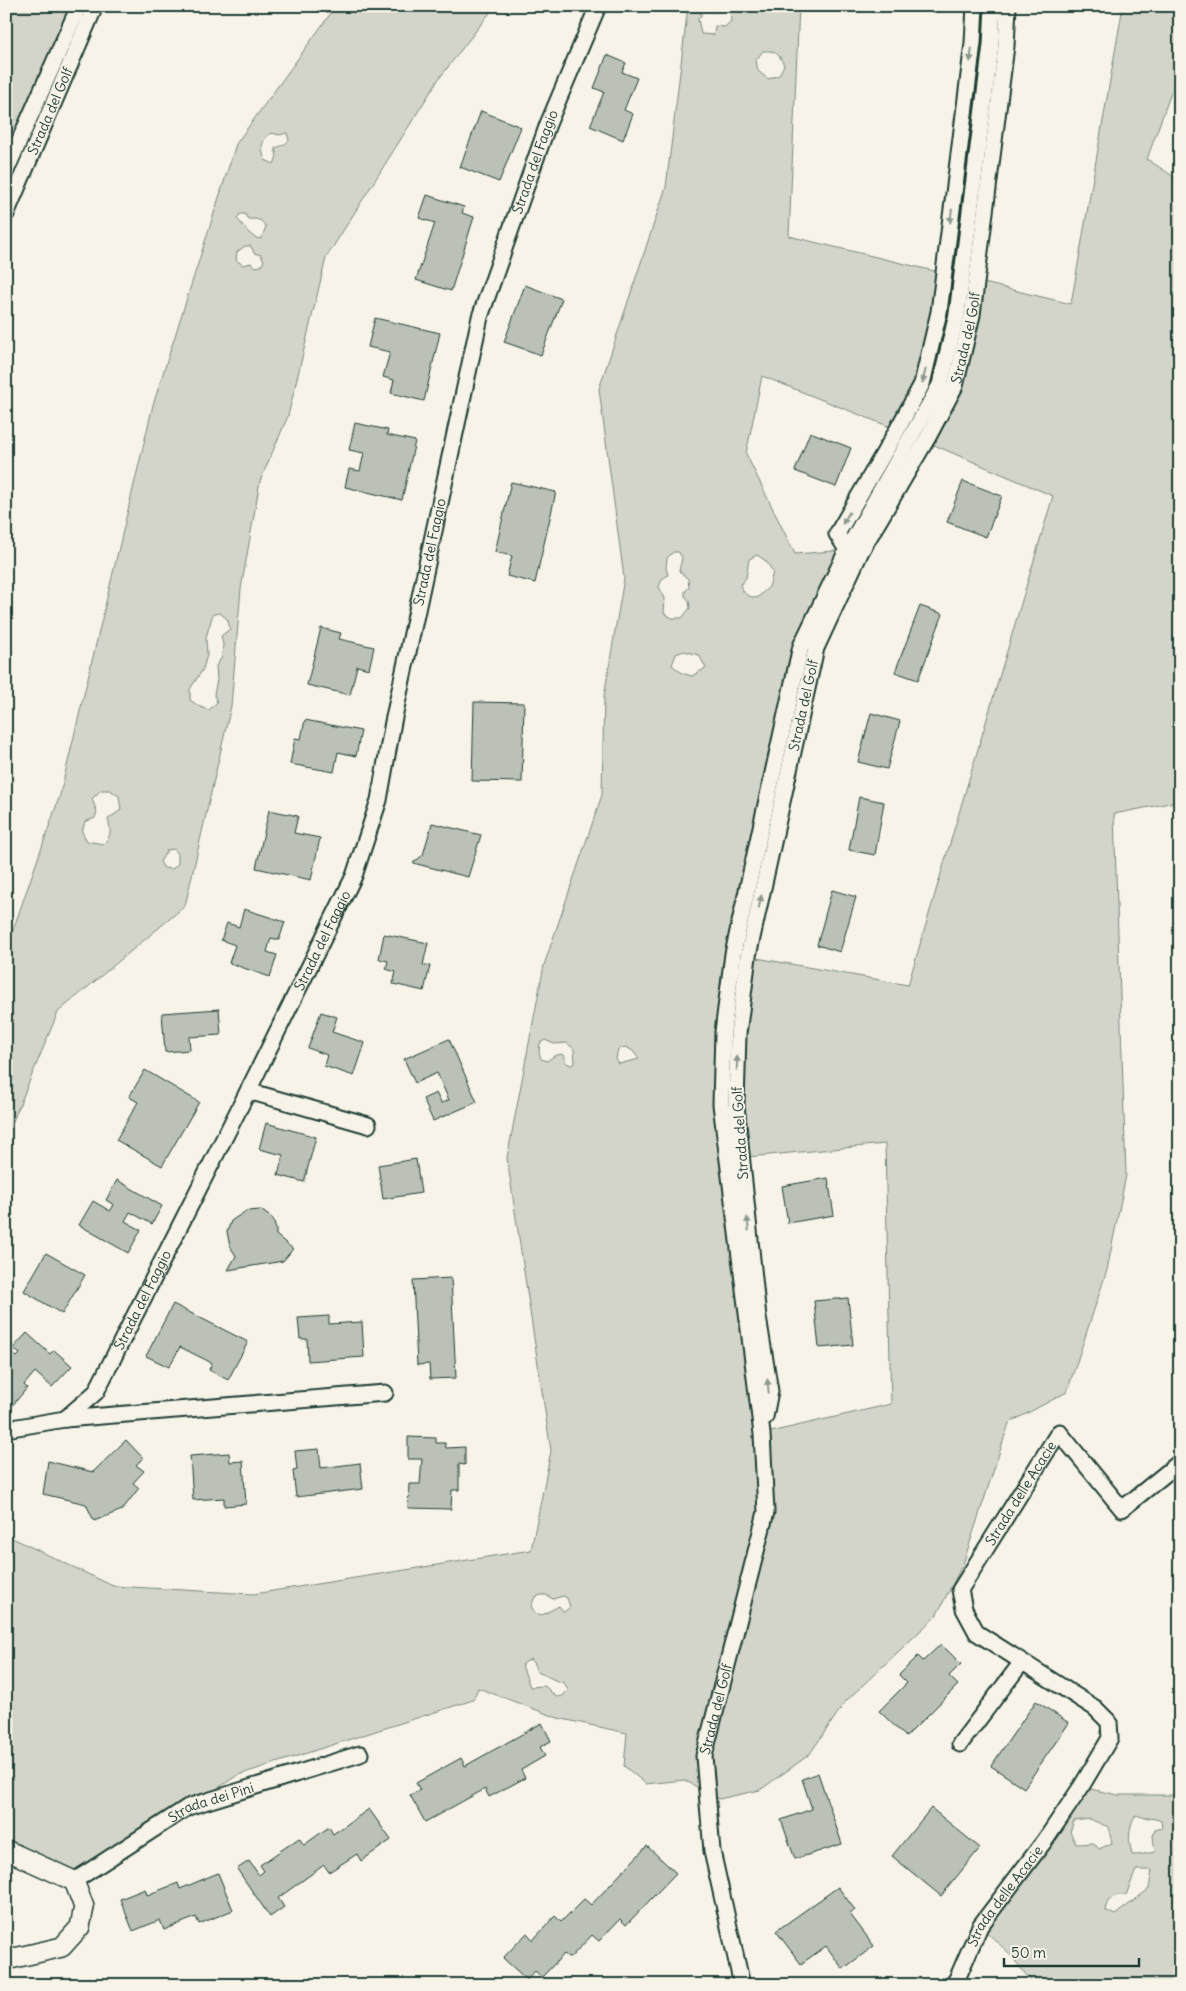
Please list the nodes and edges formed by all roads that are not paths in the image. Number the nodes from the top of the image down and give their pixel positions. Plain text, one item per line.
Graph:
1 (79, 6) edge
2 (95, 6) edge
3 (598, 6) edge
4 (975, 6) edge
5 (993, 6) edge
6 (1008, 6) edge
7 (6, 171) edge
8 (6, 214) edge
9 (847, 550) junction
10 (248, 1092) junction
11 (368, 1125) dead end
12 (385, 1393) dead end
13 (66, 1420) junction
14 (6, 1429) edge
15 (762, 1434) junction
16 (1180, 1462) edge
17 (1022, 1662) junction
18 (960, 1744) dead end
19 (360, 1754) dead end
20 (6, 1850) edge
21 (74, 1880) junction
22 (6, 1960) edge
23 (742, 1985) edge
24 (952, 1985) edge

1 - 7 street, Strada del Golf
2 - 8 street, Strada del Golf
3 - 10 street, Strada del Faggio
4 -> 9 street
5 - 9 street, Strada del Golf
15 -> 6 street, Strada del Golf
9 - 15 street, Strada del Golf
10 - 11 street
10 - 13 street, Strada del Faggio
12 - 13 street
13 - 14 street
15 - 23 street, Strada del Golf
16 - 17 street, Strada delle Acacie
17 - 18 street
17 - 24 street, Strada delle Acacie
19 - 21 street, Strada dei Pini
20 - 21 street
21 - 22 street

